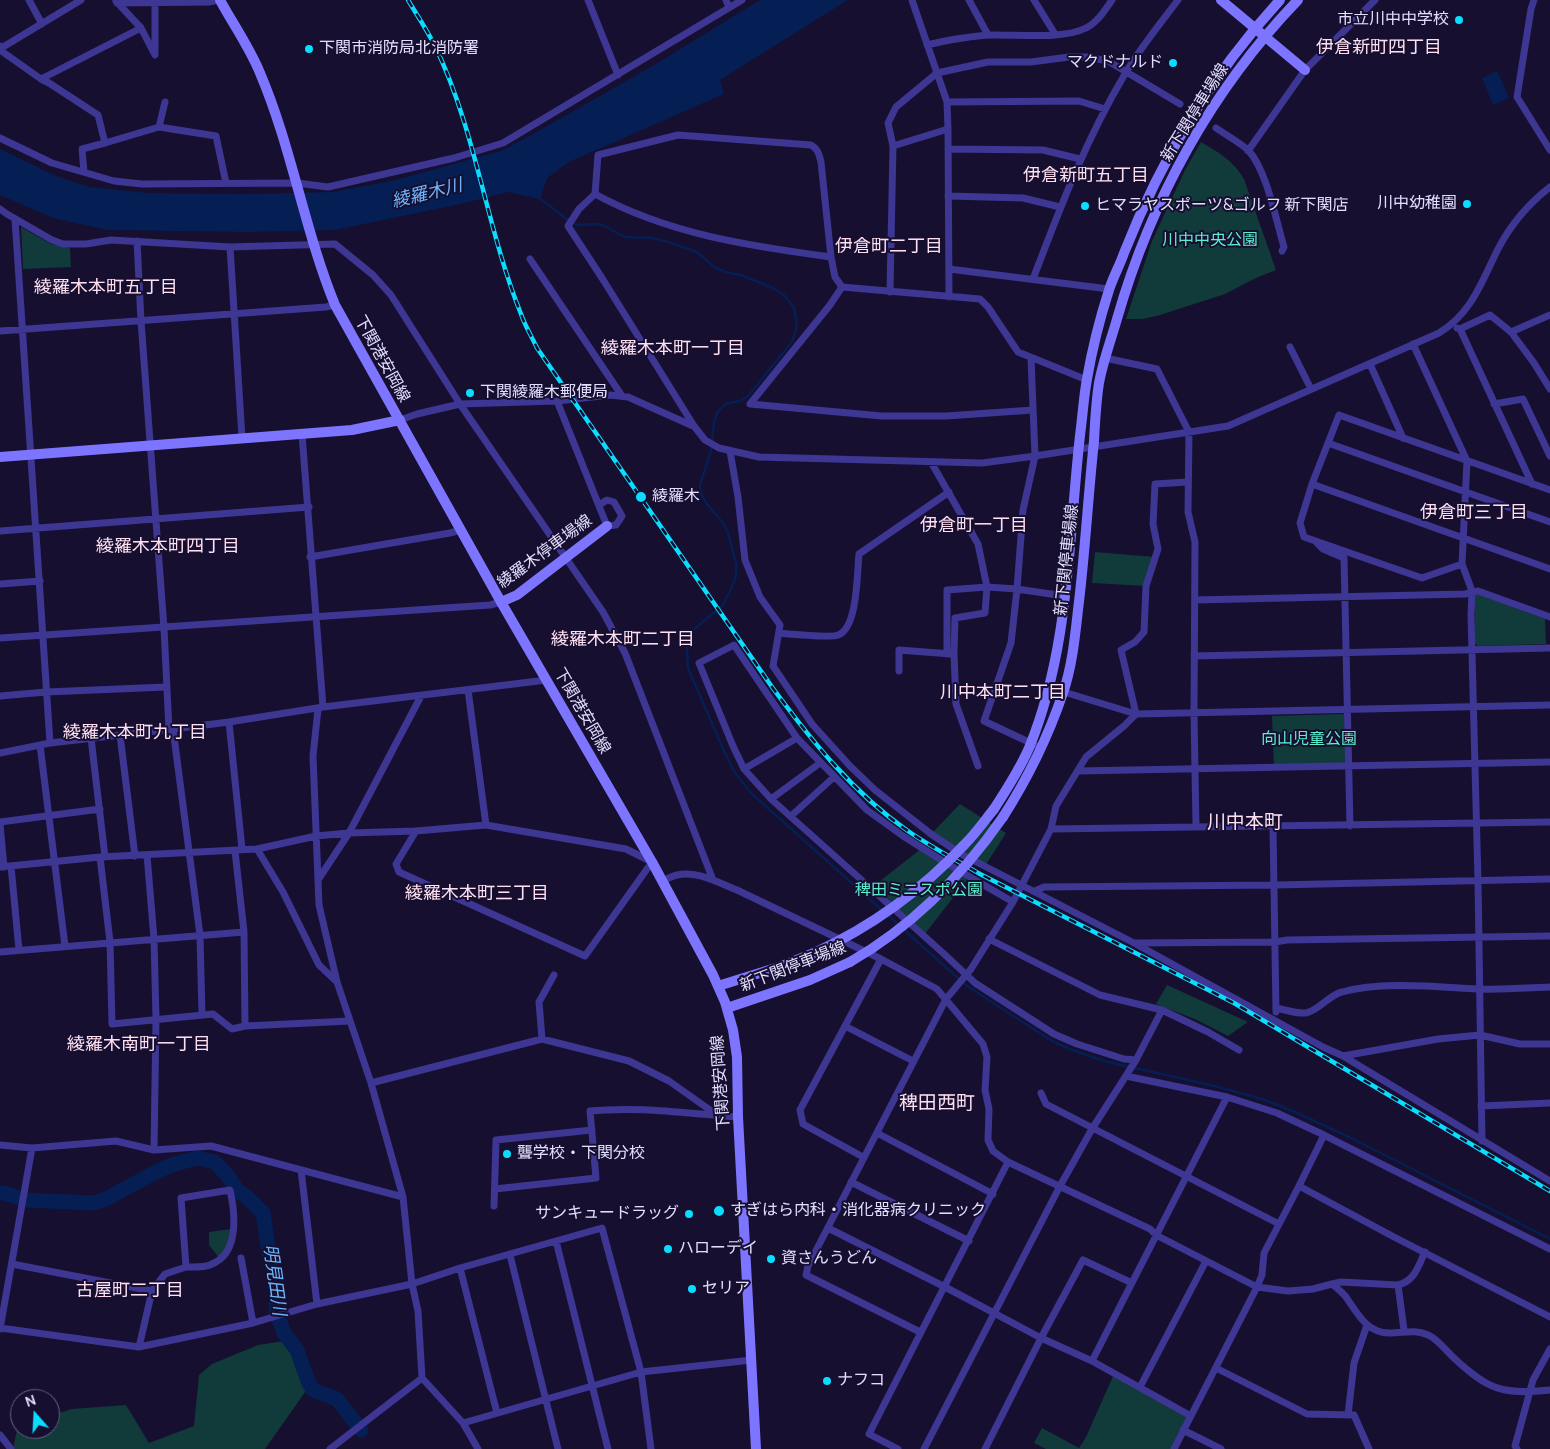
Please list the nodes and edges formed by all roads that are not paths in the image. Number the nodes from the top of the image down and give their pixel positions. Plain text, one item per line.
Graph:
1 (29, 0) edge
2 (81, 0) edge
3 (219, 0) edge
4 (588, 0) edge
5 (742, 0) edge
6 (912, 0) edge
7 (968, 0) edge
8 (1034, 0) edge
9 (1178, 0) edge
10 (1221, 0) edge
11 (1280, 0) edge
12 (1298, 0) edge
13 (1375, 0) edge
14 (1534, 0) edge
15 (116, 1) edge
16 (1107, 2) edge
17 (155, 3) junction
18 (728, 4) edge
19 (42, 24) junction
20 (141, 28) junction
21 (1254, 28) junction
22 (1055, 34) junction
23 (988, 35) junction
24 (1265, 36) junction
25 (927, 45) junction
26 (0, 46) edge
27 (0, 50) edge
28 (1305, 70) junction
29 (1126, 72) junction
30 (937, 73) junction
31 (618, 75) junction
32 (41, 79) junction
33 (165, 102) dead end
34 (947, 102) junction
35 (1180, 104) dead end
36 (1105, 109) junction
37 (159, 127) junction
38 (1216, 128) dead end
39 (948, 129) junction
40 (0, 138) edge
41 (105, 143) junction
42 (893, 146) junction
43 (948, 149) junction
44 (1550, 150) edge
45 (1248, 151) junction
46 (1080, 160) junction
47 (84, 172) junction
48 (226, 183) junction
49 (298, 186) junction
50 (1550, 187) edge
51 (595, 194) junction
52 (948, 196) junction
53 (1060, 207) junction
54 (0, 208) edge
55 (3, 215) edge
56 (15, 218) junction
57 (137, 240) junction
58 (313, 242) junction
59 (230, 246) junction
60 (1282, 251) dead end
61 (831, 257) junction
62 (530, 259) dead end
63 (949, 268) junction
64 (1033, 279) junction
65 (842, 288) junction
66 (1109, 289) junction
67 (890, 292) junction
68 (949, 297) junction
69 (335, 304) junction
70 (234, 314) junction
71 (1550, 315) edge
72 (141, 321) junction
73 (1452, 325) junction
74 (22, 329) junction
75 (1460, 329) junction
76 (0, 331) edge
77 (1511, 332) junction
78 (1413, 344) junction
79 (1290, 347) dead end
80 (1031, 358) junction
81 (1106, 358) junction
82 (1370, 364) junction
83 (1087, 380) junction
84 (1311, 389) junction
85 (1550, 389) edge
86 (622, 396) junction
87 (557, 401) junction
88 (460, 404) junction
89 (1494, 404) junction
90 (1033, 410) junction
91 (400, 420) junction
92 (694, 426) junction
93 (1189, 432) junction
94 (302, 434) junction
95 (242, 438) junction
96 (1404, 438) junction
97 (1328, 443) junction
98 (150, 445) junction
99 (1093, 447) junction
100 (1078, 449) junction
101 (730, 451) junction
102 (30, 454) junction
103 (0, 456) edge
104 (1035, 456) junction
105 (1550, 456) edge
106 (1467, 460) junction
107 (931, 462) junction
108 (1188, 482) junction
109 (1312, 484) junction
110 (1532, 484) junction
111 (1550, 490) edge
112 (949, 492) junction
113 (1466, 492) junction
114 (599, 505) junction
115 (308, 507) junction
116 (156, 519) junction
117 (1550, 522) edge
118 (607, 526) junction
119 (36, 529) junction
120 (461, 530) junction
121 (0, 531) edge
122 (1464, 539) junction
123 (1315, 541) junction
124 (310, 557) junction
125 (565, 558) junction
126 (1462, 564) junction
127 (1550, 569) edge
128 (40, 581) junction
129 (0, 584) edge
130 (987, 587) junction
131 (1017, 589) junction
132 (1472, 591) junction
133 (1064, 596) junction
134 (1346, 596) junction
135 (1195, 600) junction
136 (501, 602) junction
137 (316, 617) junction
138 (1550, 617) edge
139 (164, 628) junction
140 (779, 633) junction
141 (44, 635) junction
142 (0, 638) edge
143 (1550, 648) edge
144 (1473, 649) junction
145 (1346, 652) junction
146 (950, 654) junction
147 (1194, 656) junction
148 (899, 670) dead end
149 (546, 680) junction
150 (166, 687) junction
151 (468, 690) junction
152 (46, 692) junction
153 (1064, 692) junction
154 (0, 696) edge
155 (421, 696) junction
156 (1550, 705) edge
157 (1474, 706) junction
158 (320, 708) junction
159 (1346, 709) junction
160 (1194, 713) junction
161 (1136, 714) junction
162 (229, 722) junction
163 (171, 729) junction
164 (120, 735) junction
165 (91, 738) junction
166 (797, 738) junction
167 (50, 743) junction
168 (1031, 743) junction
169 (40, 745) junction
170 (1042, 748) junction
171 (0, 752) edge
172 (1550, 762) edge
173 (820, 763) junction
174 (1476, 764) junction
175 (978, 766) dead end
176 (1349, 766) junction
177 (744, 769) junction
178 (1196, 769) junction
179 (1078, 771) junction
180 (834, 778) junction
181 (771, 799) junction
182 (100, 809) junction
183 (50, 816) junction
184 (791, 816) junction
185 (1550, 822) edge
186 (0, 823) edge
187 (1476, 824) junction
188 (486, 825) junction
189 (1350, 826) junction
190 (1196, 827) junction
191 (1273, 827) junction
192 (1051, 828) junction
193 (416, 831) junction
194 (350, 833) junction
195 (316, 836) junction
196 (257, 849) junction
197 (238, 850) junction
198 (188, 853) junction
199 (136, 856) junction
200 (147, 856) junction
201 (103, 857) junction
202 (56, 861) junction
203 (652, 862) junction
204 (5, 867) edge
205 (1550, 879) edge
206 (318, 880) junction
207 (713, 880) junction
208 (1478, 880) junction
209 (662, 881) junction
210 (1021, 885) junction
211 (1274, 885) junction
212 (1035, 891) junction
213 (1013, 902) junction
214 (244, 932) junction
215 (200, 935) junction
216 (1550, 936) edge
217 (1478, 937) junction
218 (989, 938) junction
219 (154, 939) junction
220 (110, 942) junction
221 (1275, 942) junction
222 (1134, 943) junction
223 (65, 946) junction
224 (19, 950) junction
225 (0, 952) edge
226 (881, 959) junction
227 (554, 975) dead end
228 (965, 976) junction
229 (337, 982) junction
230 (718, 986) junction
231 (1550, 987) edge
232 (1479, 989) junction
233 (946, 999) junction
234 (727, 1008) junction
235 (1276, 1008) junction
236 (1162, 1010) junction
237 (202, 1015) junction
238 (156, 1019) junction
239 (1275, 1020) junction
240 (350, 1021) junction
241 (245, 1026) junction
242 (845, 1026) junction
243 (1480, 1035) junction
244 (542, 1039) junction
245 (1550, 1044) edge
246 (1239, 1050) dead end
247 (1343, 1056) junction
248 (914, 1061) junction
249 (1135, 1061) junction
250 (1127, 1074) junction
251 (371, 1083) junction
252 (1041, 1093) dead end
253 (1227, 1097) junction
254 (1550, 1103) edge
255 (1481, 1106) junction
256 (717, 1115) junction
257 (738, 1116) junction
258 (1092, 1129) junction
259 (592, 1130) junction
260 (877, 1133) junction
261 (1324, 1135) junction
262 (1482, 1141) junction
263 (0, 1145) edge
264 (32, 1148) junction
265 (154, 1150) junction
266 (864, 1157) junction
267 (1008, 1162) junction
268 (301, 1170) junction
269 (1186, 1176) junction
270 (1550, 1181) edge
271 (851, 1182) junction
272 (1060, 1186) junction
273 (1299, 1186) junction
274 (495, 1190) junction
275 (993, 1194) junction
276 (403, 1198) junction
277 (494, 1206) dead end
278 (1280, 1224) junction
279 (828, 1228) junction
280 (1156, 1235) junction
281 (556, 1241) junction
282 (969, 1241) junction
283 (1550, 1249) edge
284 (1425, 1252) junction
285 (510, 1255) junction
286 (241, 1258) dead end
287 (1206, 1261) junction
288 (12, 1264) junction
289 (186, 1267) junction
290 (460, 1268) junction
291 (412, 1284) junction
292 (1132, 1284) junction
293 (1332, 1284) junction
294 (1398, 1285) junction
295 (946, 1287) junction
296 (1257, 1287) junction
297 (152, 1291) junction
298 (317, 1304) junction
299 (996, 1313) junction
300 (1550, 1317) edge
301 (252, 1323) junction
302 (1367, 1325) junction
303 (0, 1329) edge
304 (1404, 1330) junction
305 (920, 1332) junction
306 (1041, 1338) junction
307 (139, 1347) junction
308 (1550, 1349) edge
309 (752, 1360) junction
310 (1092, 1361) junction
311 (1216, 1368) junction
312 (641, 1372) junction
313 (422, 1378) junction
314 (592, 1387) junction
315 (1140, 1387) junction
316 (1550, 1390) edge
317 (1531, 1392) junction
318 (546, 1399) junction
319 (497, 1412) junction
320 (1348, 1415) junction
321 (1191, 1416) junction
322 (463, 1423) junction
323 (1183, 1430) junction
324 (0, 1435) edge
325 (11, 1449) edge
326 (330, 1449) edge
327 (478, 1449) edge
328 (558, 1449) edge
329 (608, 1449) edge
330 (651, 1449) edge
331 (756, 1449) edge
332 (898, 1449) edge
333 (924, 1449) edge
334 (985, 1449) edge
335 (1174, 1449) edge
336 (1221, 1449) edge
337 (1369, 1449) edge
338 (1517, 1449) edge

1 - 19 street
2 - 19 street
3 - 17 street
3 - 49 main road, 下関港安岡線
4 - 31 street
5 - 18 street
6 - 25 street
7 - 23 street
8 - 22 street
9 - 29 street
10 - 21 main road
11 - 21 main road, 新下関停車場線
12 - 24 main road, 新下関停車場線
13 - 28 street
14 - 44 street
15 - 17 street
15 - 20 street
16 - 22 street
17 - 20 street
18 - 31 street
19 - 26 street
20 - 32 street
21 - 24 main road
21 - 66 main road, 新下関停車場線
22 - 23 street
23 - 25 street
24 - 28 main road
24 - 81 main road, 新下関停車場線
25 - 30 street
27 - 32 street
28 - 45 street
29 - 30 street
29 - 35 street
29 - 36 street
30 - 34 street
30 - 42 street
31 - 49 street
32 - 41 street
33 - 37 street
34 - 36 street
34 - 39 street
36 - 46 street
37 - 41 street
37 - 48 street
38 - 45 street
39 - 42 street
39 - 43 street
40 - 47 street
41 - 47 street
42 - 67 street
43 - 46 street
43 - 52 street
45 - 60 street
46 - 53 street
47 - 48 street
48 - 49 street
49 - 58 main road, 下関港安岡線
50 - 73 street
51 - 61 street
51 - 61 street
51 - 92 street
52 - 53 street
52 - 63 street
53 - 64 street
54 - 55 street
55 - 56 street
56 - 57 street
56 - 74 street
57 - 59 street
57 - 72 street
58 - 59 street
58 - 69 main road, 下関港安岡線
58 - 88 street
59 - 70 street
61 - 65 street
62 - 86 street
63 - 64 street
63 - 68 street
64 - 66 street
65 - 67 street
65 - 90 street
66 - 83 main road, 新下関停車場線
67 - 68 street
68 - 80 street
69 - 70 street
69 - 91 main road, 下関港安岡線
70 - 72 street
70 - 95 street
71 - 77 street
72 - 74 street
72 - 98 street
73 - 75 street
73 - 78 street
74 - 76 street
74 - 102 street
75 - 77 street
75 - 89 street
77 - 85 street
78 - 82 street
78 - 106 street
79 - 84 street
80 - 83 street
80 - 90 street
81 - 93 street
81 - 99 main road, 新下関停車場線
82 - 84 street
82 - 96 street
83 - 100 main road, 新下関停車場線
84 - 93 street
86 - 87 street
86 - 92 street
87 - 88 street
87 - 114 street
88 - 91 street
88 - 125 street
89 - 105 street
89 - 110 street
90 - 104 street
91 - 94 main road
91 - 120 main road, 下関港安岡線
92 - 101 street
93 - 99 street
93 - 108 street
94 - 95 main road
94 - 115 street
95 - 98 main road
96 - 97 street
96 - 106 street
97 - 109 street
97 - 113 street
98 - 102 main road
98 - 116 street
99 - 100 street
99 - 153 main road, 新下関停車場線
100 - 104 street
100 - 133 main road, 新下関停車場線
101 - 107 street
101 - 140 street
102 - 103 main road
102 - 119 street
104 - 107 street
104 - 131 street
106 - 110 street
106 - 113 street
107 - 112 street
108 - 135 street
108 - 161 street
109 - 122 street
109 - 123 street
110 - 111 street
112 - 130 street
112 - 140 street
113 - 117 street
113 - 122 street
114 - 118 street
114 - 118 street
115 - 116 street
115 - 124 street
116 - 119 street
116 - 139 street
118 - 125 main road, 綾羅木停車場線
119 - 121 street
119 - 128 street
120 - 124 street
120 - 136 main road, 下関港安岡線
122 - 126 street
122 - 127 street
123 - 126 street
123 - 134 street
124 - 137 street
125 - 136 main road, 綾羅木停車場線
125 - 207 street
126 - 132 street
128 - 129 street
128 - 141 street
130 - 131 street
130 - 146 street
130 - 146 street
131 - 133 street
131 - 168 street
132 - 134 street
132 - 138 street
132 - 144 street
133 - 168 main road, 新下関停車場線
134 - 135 street
134 - 145 street
135 - 147 street
136 - 137 street
136 - 149 main road, 下関港安岡線
137 - 139 street
137 - 158 street
139 - 141 street
139 - 150 street
140 - 210 street
141 - 142 street
141 - 152 street
143 - 144 street
144 - 145 street
144 - 157 street
145 - 147 street
145 - 159 street
146 - 148 street
146 - 175 street
147 - 160 street
149 - 151 street
149 - 203 main road, 下関港安岡線
150 - 152 street
150 - 163 street
151 - 155 street
151 - 188 street
152 - 154 street
152 - 167 street
153 - 161 street
153 - 170 main road, 新下関停車場線
155 - 158 street
155 - 194 street
156 - 157 street
157 - 159 street
157 - 174 street
158 - 162 street
158 - 195 street
159 - 160 street
159 - 176 street
160 - 161 street
160 - 178 street
161 - 179 street
162 - 163 street
162 - 197 street
163 - 164 street
163 - 198 street
164 - 165 street
164 - 199 street
165 - 167 street
165 - 182 street
166 - 173 street
166 - 177 street
166 - 177 street
167 - 169 street
168 - 170 street
168 - 230 main road, 新下関停車場線, bridge
169 - 171 street
169 - 183 street
170 - 234 main road, 新下関停車場線, bridge
172 - 174 street
173 - 180 street
173 - 181 street
174 - 176 street
174 - 187 street
176 - 178 street
176 - 189 street
177 - 181 street
178 - 179 street
178 - 190 street
179 - 192 street
180 - 184 street
180 - 213 street
181 - 184 street
182 - 183 street
182 - 201 street
183 - 186 street
183 - 202 street
184 - 228 street
185 - 187 street
186 - 204 street
187 - 189 street
187 - 208 street
188 - 193 street
188 - 203 street
189 - 191 street
190 - 191 street
190 - 192 street
191 - 211 street
192 - 210 street
193 - 194 street
193 - 203 street
194 - 195 street
194 - 206 street
195 - 196 street
195 - 206 street
196 - 197 street
196 - 229 street
197 - 198 street
197 - 214 street
198 - 200 street
198 - 215 street
199 - 200 street
199 - 201 street
200 - 219 street
201 - 202 street
201 - 220 street
202 - 204 street
202 - 223 street
203 - 209 main road, 下関港安岡線
204 - 224 street
205 - 208 street
206 - 229 street
207 - 209 street
207 - 226 street
208 - 211 street
208 - 217 street
209 - 230 main road, 下関港安岡線
210 - 212 street
210 - 213 street
211 - 212 street
211 - 221 street
212 - 222 street
213 - 218 street
214 - 215 street
214 - 241 street
215 - 219 street
215 - 237 street
216 - 217 street
217 - 221 street
217 - 232 street
218 - 228 street
218 - 236 street
219 - 220 street
219 - 238 street
220 - 223 street
220 - 238 street
221 - 222 street
221 - 235 street
222 - 239 street
223 - 224 street
224 - 225 street
226 - 233 street
226 - 242 street
227 - 244 street
228 - 233 street
228 - 249 street
229 - 240 street
230 - 234 main road, 下関港安岡線
231 - 232 street
232 - 235 street
232 - 243 street
233 - 248 street
233 - 267 street
234 - 257 main road, 下関港安岡線
235 - 239 street
236 - 246 street
236 - 249 street
237 - 238 street
237 - 241 street
238 - 265 street
239 - 247 street
240 - 241 street
240 - 251 street
242 - 248 street
242 - 266 street
243 - 245 street
243 - 247 street
243 - 255 street
244 - 251 street
244 - 256 street
247 - 262 street
248 - 260 street
249 - 250 street
250 - 253 street
250 - 258 street
251 - 276 street
252 - 258 street
253 - 261 street
253 - 269 street
254 - 255 street
255 - 262 street
256 - 257 street
256 - 259 street
257 - 309 main road, 下関港安岡線
258 - 269 street
258 - 272 street
259 - 274 street
259 - 274 street
260 - 266 street
260 - 275 street
261 - 273 street
261 - 283 street
262 - 270 street
263 - 264 street
264 - 265 street
264 - 288 street
265 - 268 street
266 - 271 street
267 - 272 street
267 - 275 street
268 - 276 street
268 - 298 street
269 - 278 street
269 - 280 street
271 - 279 street
271 - 282 street
272 - 280 street
272 - 299 street
273 - 278 street
273 - 284 street
274 - 277 street
275 - 282 street
276 - 291 street
278 - 296 street
279 - 295 street
279 - 305 street
280 - 287 street
280 - 292 street
281 - 285 street
281 - 312 street
281 - 314 street
282 - 295 street
284 - 294 street
284 - 300 street
285 - 290 street
285 - 318 street
286 - 301 street
287 - 296 street
287 - 315 street
288 - 297 street
288 - 303 street
289 - 289 street
289 - 297 street
290 - 291 street
290 - 319 street
291 - 298 street
291 - 313 street
292 - 306 street
292 - 310 street
293 - 294 street
293 - 296 street
293 - 302 street
294 - 304 street
295 - 299 street
295 - 305 street
296 - 311 street
297 - 307 street
298 - 301 street
299 - 306 street
299 - 333 street
301 - 307 street
302 - 304 street
302 - 320 street
303 - 307 street
304 - 317 street
305 - 332 street
306 - 310 street
306 - 334 street
308 - 317 street
309 - 312 street
309 - 331 main road, 下関港安岡線
310 - 315 street
311 - 320 street
311 - 321 street
312 - 314 street
312 - 330 street
313 - 322 street
313 - 326 street
314 - 318 street
314 - 329 street
315 - 321 street
316 - 317 street
317 - 338 street
318 - 319 street
318 - 328 street
319 - 322 street
320 - 337 street
321 - 323 street
322 - 327 street
323 - 335 street
323 - 336 street
324 - 325 street

